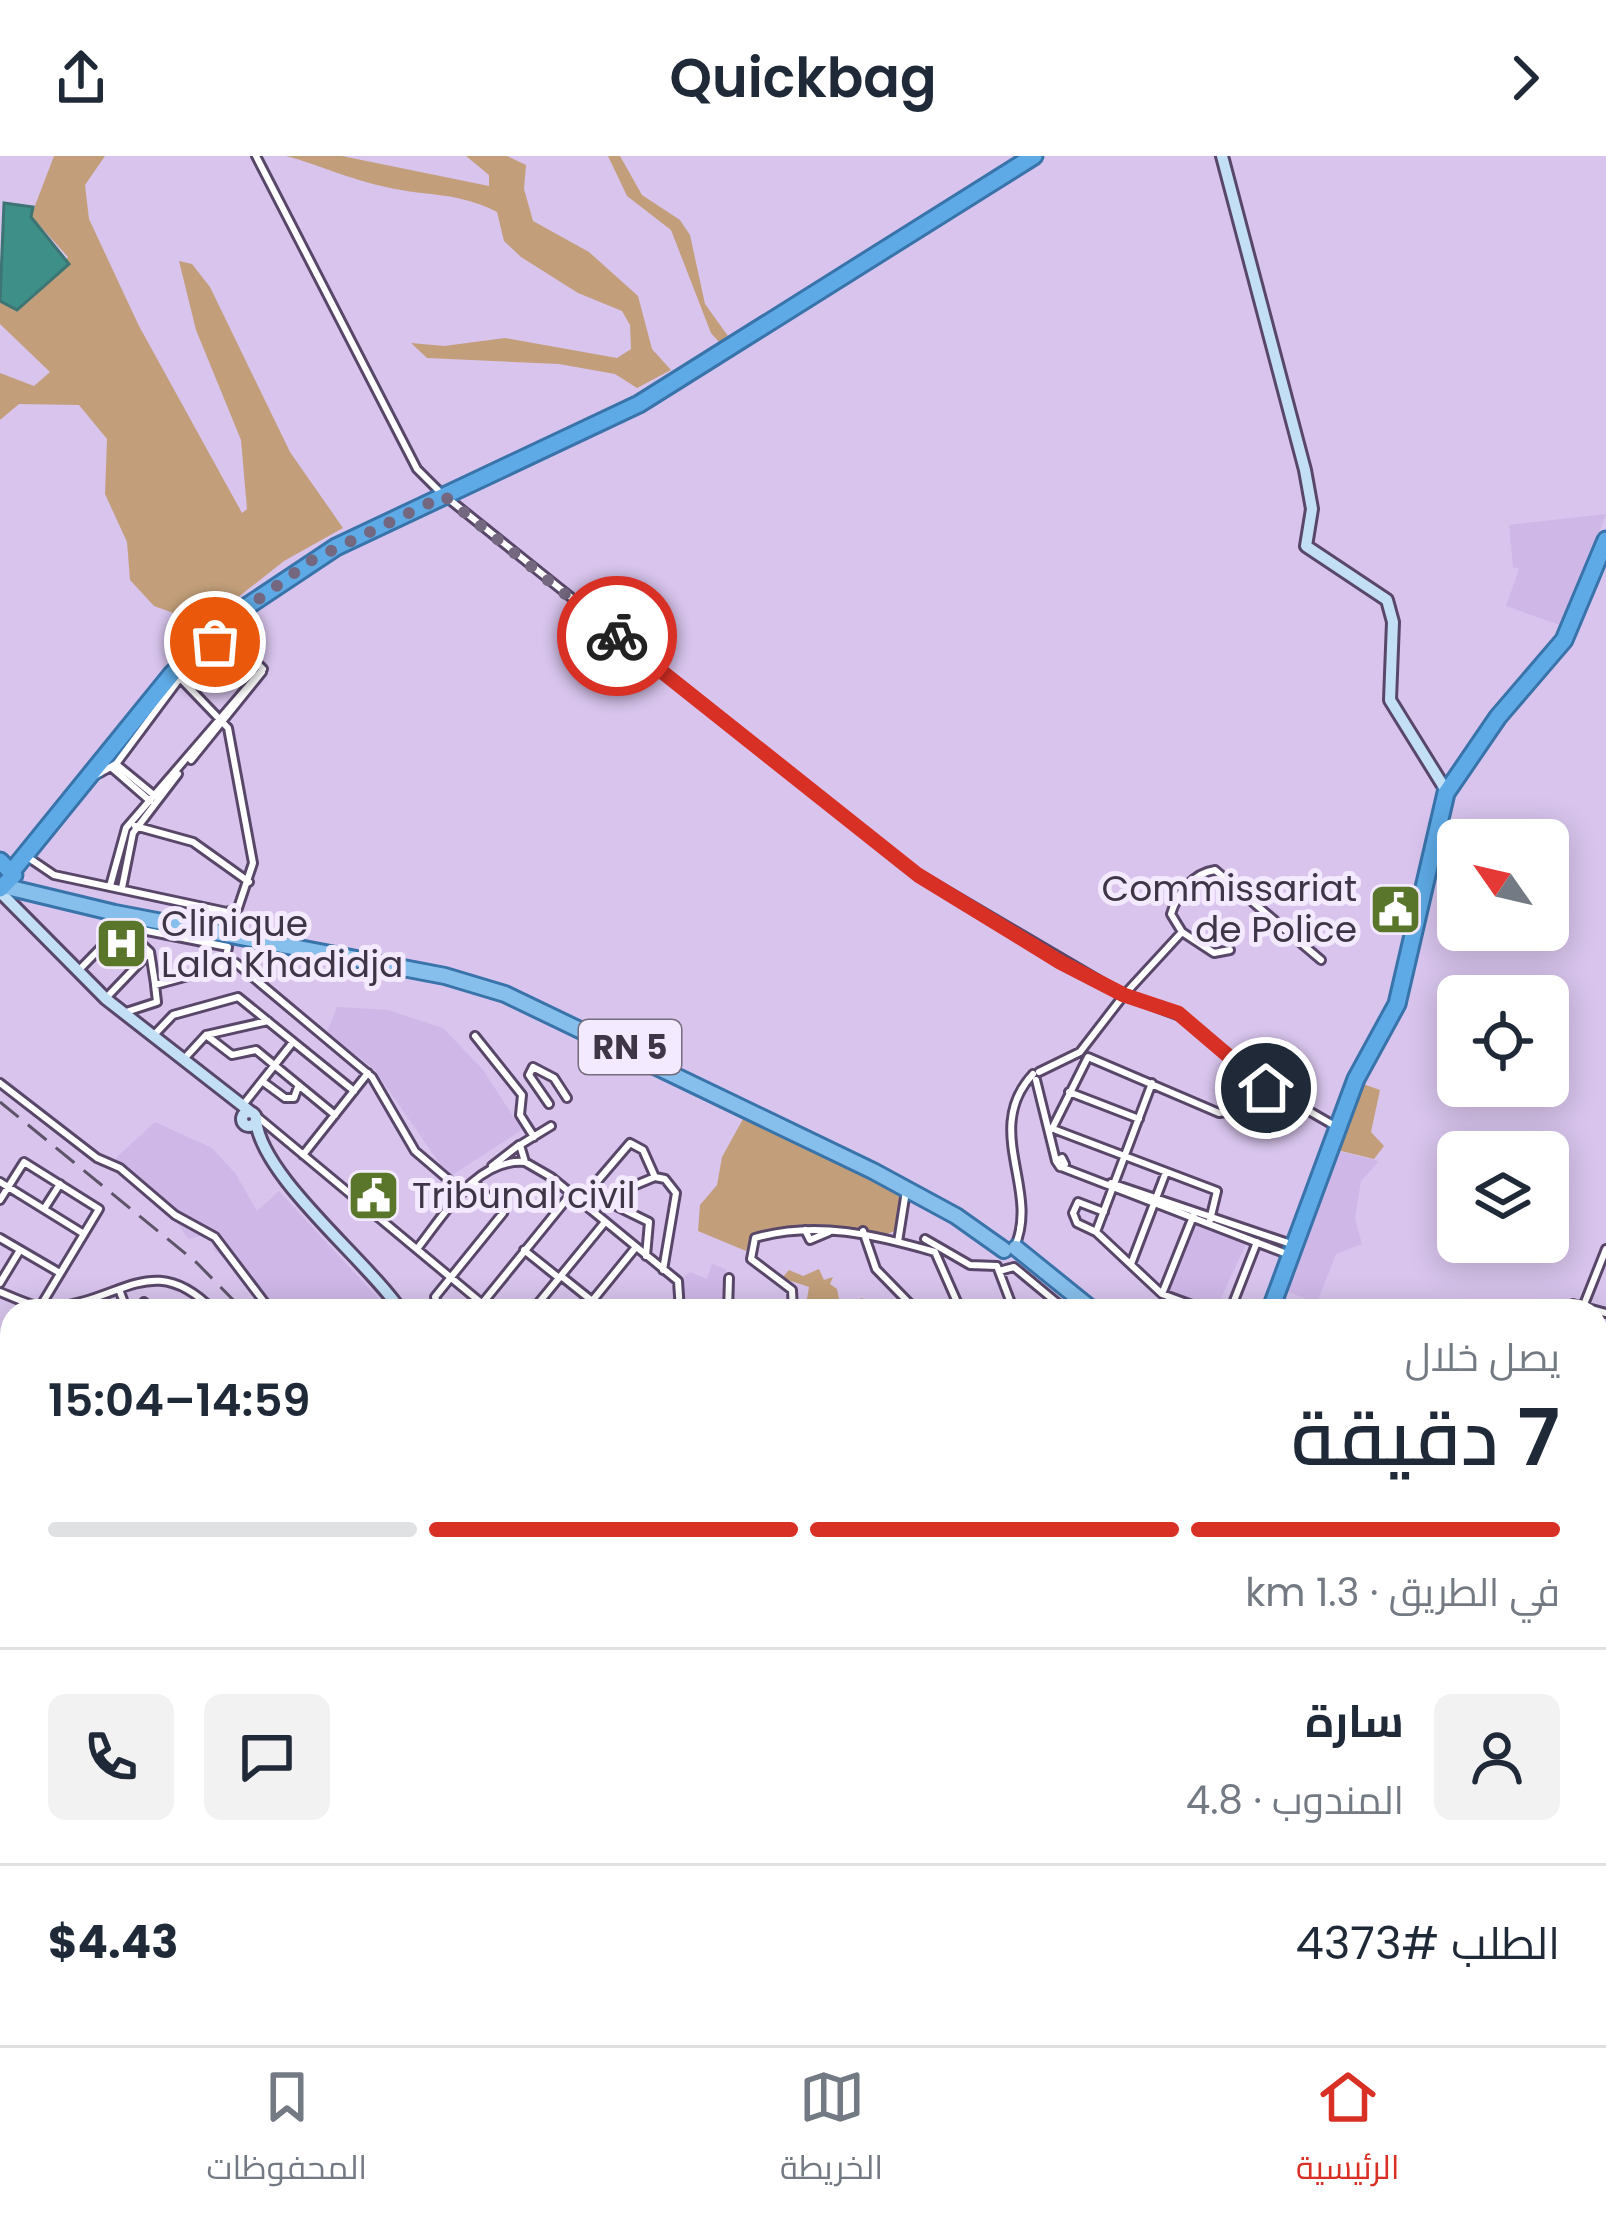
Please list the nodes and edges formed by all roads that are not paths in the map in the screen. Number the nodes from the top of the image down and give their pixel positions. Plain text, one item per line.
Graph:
1 (256, 156) edge
2 (1019, 156) edge
3 (1034, 156) edge
4 (1222, 156) edge
5 (441, 493) junction
6 (1606, 541) edge
7 (1606, 559) edge
8 (223, 632) junction
9 (180, 678) junction
10 (222, 718) junction
11 (114, 766) junction
12 (86, 777) junction
13 (1451, 795) junction
14 (154, 800) junction
15 (134, 825) junction
16 (23, 855) junction
17 (9, 879) edge
18 (249, 882) junction
19 (110, 886) junction
20 (122, 889) junction
21 (20, 911) joint
22 (122, 926) junction
23 (1182, 932) junction
24 (228, 940) junction
25 (1230, 950) dead end
26 (150, 952) junction
27 (1321, 960) dead end
28 (236, 963) junction
29 (224, 967) junction
30 (78, 972) junction
31 (155, 985) junction
32 (1124, 995) junction
33 (106, 999) junction
34 (122, 1013) junction
35 (268, 1022) junction
36 (206, 1035) junction
37 (153, 1036) junction
38 (475, 1036) dead end
39 (293, 1042) junction
40 (183, 1060) junction
41 (274, 1065) junction
42 (368, 1073) junction
43 (1037, 1077) junction
44 (1250, 1077) junction
45 (262, 1081) junction
46 (0, 1083) edge
47 (1152, 1083) junction
48 (298, 1084) junction
49 (534, 1085) junction
50 (354, 1091) junction
51 (1070, 1092) junction
52 (522, 1095) junction
53 (567, 1098) dead end
54 (549, 1104) dead end
55 (335, 1114) junction
56 (1139, 1119) junction
57 (252, 1122) junction
58 (1336, 1122) junction
59 (550, 1126) dead end
60 (1053, 1129) junction
61 (534, 1137) junction
62 (520, 1145) junction
63 (290, 1147) junction
64 (302, 1156) junction
65 (1124, 1157) junction
66 (525, 1162) junction
67 (490, 1169) junction
68 (1166, 1172) junction
69 (656, 1177) junction
70 (474, 1182) junction
71 (60, 1184) junction
72 (4, 1185) edge
73 (1114, 1186) junction
74 (463, 1192) junction
75 (908, 1192) junction
76 (571, 1193) junction
77 (602, 1199) junction
78 (0, 1200) edge
79 (1155, 1201) junction
80 (44, 1209) junction
81 (1104, 1212) junction
82 (1194, 1215) junction
83 (1209, 1221) junction
84 (605, 1222) junction
85 (862, 1232) junction
86 (1096, 1232) junction
87 (84, 1234) junction
88 (877, 1234) junction
89 (0, 1238) edge
90 (925, 1239) dead end
91 (1258, 1239) junction
92 (898, 1242) junction
93 (1294, 1242) junction
94 (636, 1247) junction
95 (865, 1248) junction
96 (417, 1249) junction
97 (20, 1250) junction
98 (524, 1250) junction
99 (1008, 1252) junction
100 (1606, 1252) edge
101 (646, 1256) junction
102 (1288, 1259) junction
103 (1131, 1264) junction
104 (663, 1270) junction
105 (60, 1273) junction
106 (451, 1277) junction
107 (560, 1277) junction
108 (729, 1278) dead end
109 (1593, 1281) junction
110 (0, 1283) edge
111 (1606, 1284) edge
112 (119, 1288) junction
113 (1162, 1294) junction
114 (45, 1299) edge
115 (73, 1299) edge
116 (123, 1299) edge
117 (202, 1299) edge
118 (262, 1299) edge
119 (388, 1299) edge
120 (436, 1299) edge
121 (477, 1299) edge
122 (485, 1299) edge
123 (542, 1299) edge
124 (589, 1299) edge
125 (594, 1299) edge
126 (679, 1299) edge
127 (728, 1299) edge
128 (792, 1299) edge
129 (904, 1299) edge
130 (957, 1299) edge
131 (1013, 1299) edge
132 (1066, 1299) edge
133 (1069, 1299) edge
134 (1176, 1299) edge
135 (1235, 1299) edge
136 (1276, 1299) edge
137 (1277, 1299) edge
138 (1586, 1299) edge

1 - 5 street
2 - 5 highway
3 - 5 highway
4 - 13 main road
5 - 8 highway
5 - 17 highway
5 - 32 street
6 - 13 highway
7 - 13 highway
8 - 9 street
8 - 10 street
8 - 12 highway
9 - 10 street
9 - 11 street
10 - 14 street
10 - 18 street
11 - 12 street
11 - 14 street
12 - 16 highway
13 - 58 highway
13 - 137 highway
14 - 15 street
15 - 18 street
15 - 19 street
15 - 20 street
16 - 17 highway
16 - 19 street
17 - 21 main road
17 - 24 main road, RN 5
17 - 99 main road, RN 5
18 - 20 street
19 - 20 street
21 - 30 main road
22 - 24 street
22 - 26 street
22 - 30 street
23 - 25 street
23 - 27 street
23 - 32 street
24 - 28 street
24 - 29 street
24 - 75 main road, RN 5
26 - 31 street
26 - 33 street
28 - 29 street
28 - 42 street
29 - 31 street
30 - 33 main road
31 - 34 street
32 - 43 street
32 - 44 street
33 - 34 main road
34 - 37 main road
35 - 36 street
35 - 37 street
35 - 39 street
36 - 40 street
36 - 41 street
37 - 40 main road
38 - 52 street
39 - 41 street
39 - 50 street
40 - 57 main road
41 - 45 street
41 - 48 street
42 - 50 street
42 - 74 street
43 - 60 street
43 - 99 street
44 - 47 street
44 - 58 street
45 - 48 street
45 - 57 street
46 - 118 street
47 - 51 street
47 - 56 street
48 - 55 street
49 - 52 street
49 - 53 street
49 - 54 street
50 - 55 street
51 - 56 street
51 - 60 street
52 - 61 street
55 - 64 street
56 - 65 street
57 - 63 street
57 - 63 street
57 - 119 main road
58 - 93 highway
59 - 61 street
60 - 65 street
60 - 73 street
61 - 62 street
62 - 66 street
62 - 67 street
63 - 64 street
64 - 96 street
65 - 68 street
65 - 73 street
66 - 67 street
66 - 76 street
67 - 70 street
68 - 79 street
68 - 83 street
69 - 77 street
69 - 77 street
69 - 104 street
70 - 74 street
70 - 106 street
71 - 72 street
71 - 80 street
71 - 87 street
72 - 78 street
72 - 80 street
73 - 79 street
73 - 81 street
74 - 96 street
75 - 92 street
75 - 99 main road, RN 5
76 - 84 street
76 - 98 street
77 - 101 street
79 - 82 street
79 - 103 street
80 - 87 street
81 - 86 street
81 - 86 street
82 - 83 street
82 - 113 street
83 - 91 street
84 - 94 street
84 - 107 street
85 - 88 street
85 - 95 street
85 - 128 street
86 - 103 street
87 - 105 street
88 - 92 street
88 - 95 street
89 - 97 street
90 - 99 street
91 - 93 street
91 - 102 street
91 - 135 street
92 - 130 street
93 - 102 highway
94 - 101 street
94 - 125 street
95 - 129 street
96 - 106 street
97 - 105 street
97 - 110 street
98 - 107 street
98 - 122 street
99 - 131 street
99 - 132 street
99 - 133 main road, RN 5
100 - 109 street
101 - 104 street
102 - 136 highway
103 - 113 street
104 - 126 street
105 - 114 street
106 - 120 street
106 - 121 street
107 - 123 street
107 - 124 street
108 - 127 street
109 - 111 street
109 - 138 street
112 - 115 street
112 - 116 street
112 - 117 street
113 - 134 street

